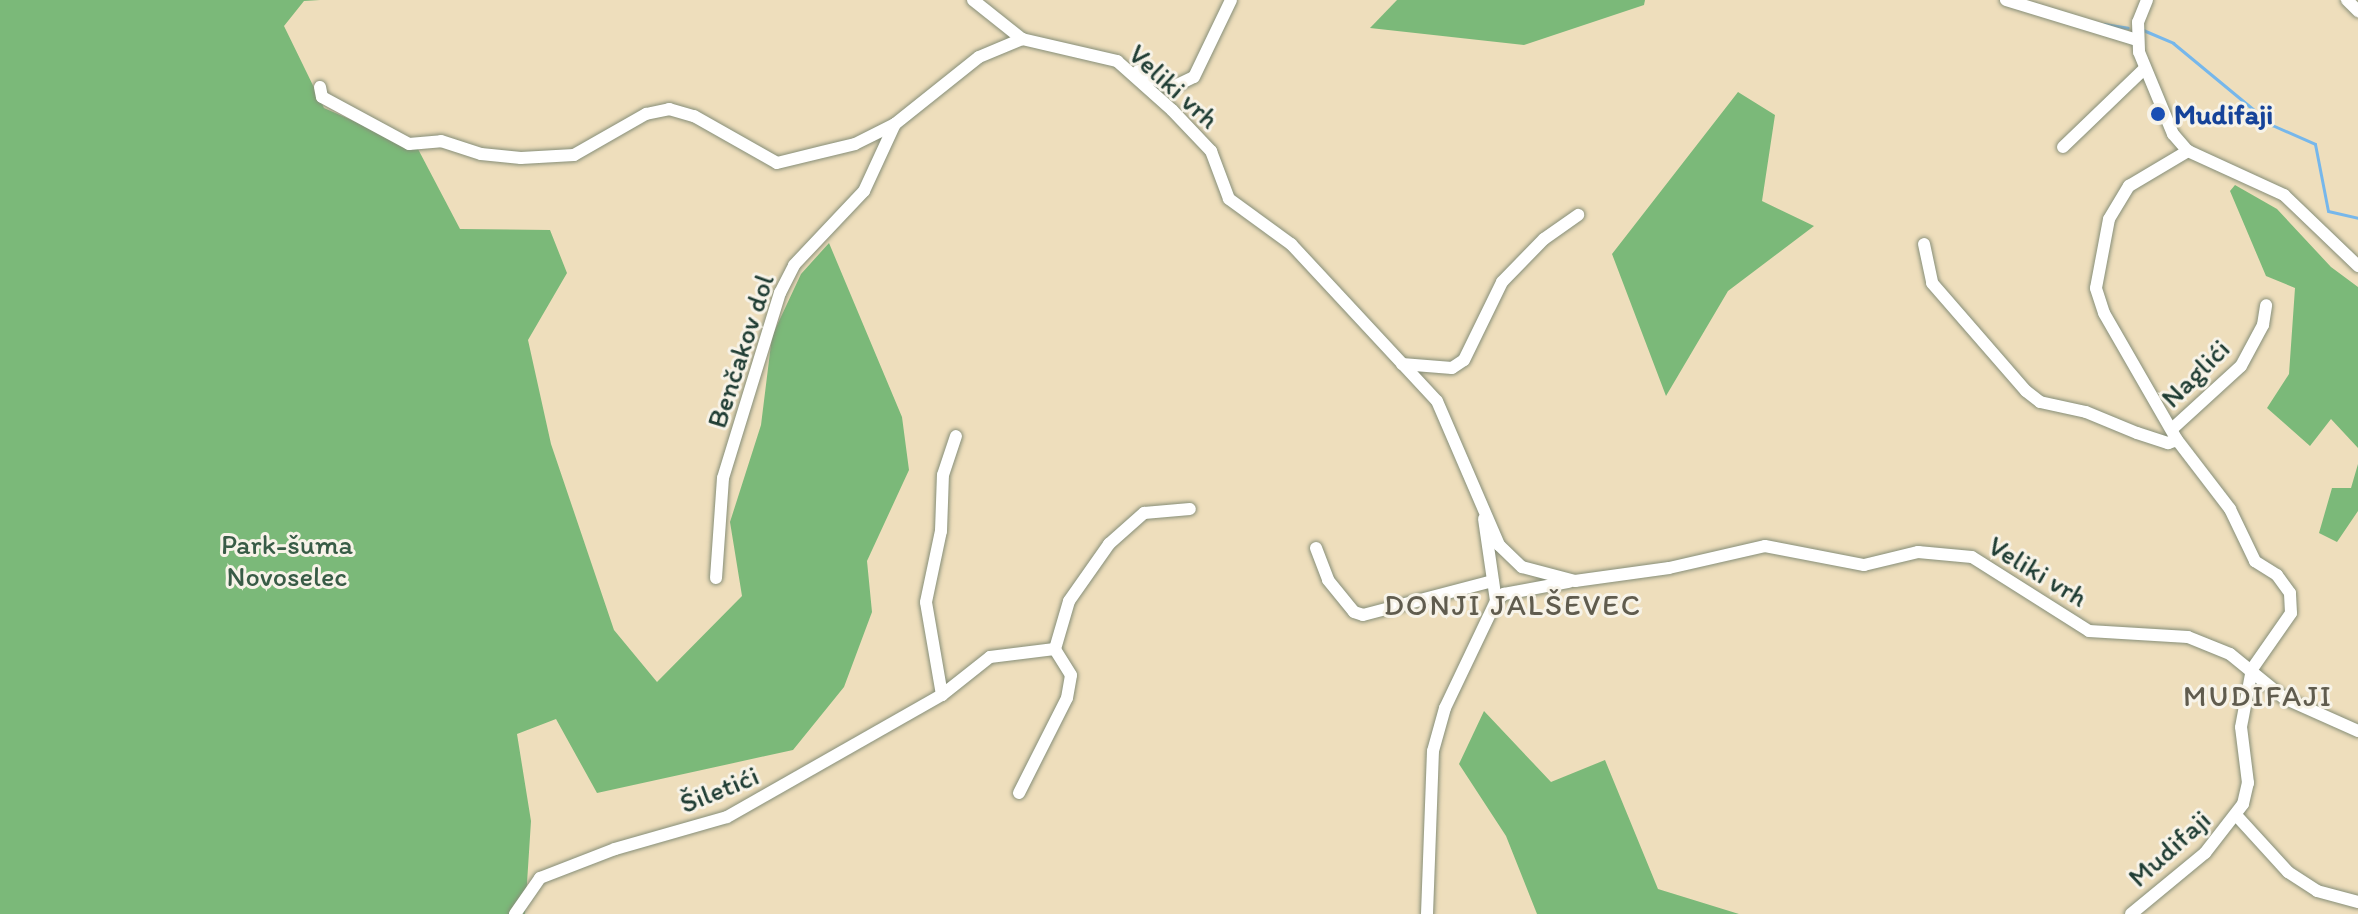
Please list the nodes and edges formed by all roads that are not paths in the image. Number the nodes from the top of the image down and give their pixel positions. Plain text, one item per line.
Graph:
1 (973, 0) edge
2 (1231, 0) edge
3 (2006, 0) edge
4 (2147, 0) edge
5 (2347, 0) edge
6 (2358, 11) edge
7 (2137, 32) junction
8 (1022, 39) junction
9 (1117, 61) junction
10 (2145, 68) junction
11 (320, 87) dead end
12 (895, 124) junction
13 (2063, 147) dead end
14 (2188, 151) junction
15 (1578, 215) dead end
16 (1924, 244) dead end
17 (2358, 266) edge
18 (2266, 305) dead end
19 (1402, 364) junction
20 (2175, 435) junction
21 (956, 436) dead end
22 (1482, 501) junction
23 (1190, 509) dead end
24 (1316, 548) dead end
25 (716, 578) dead end
26 (1493, 581) junction
27 (1575, 581) junction
28 (1496, 601) junction
29 (1055, 649) junction
30 (2252, 669) junction
31 (942, 695) junction
32 (2358, 731) edge
33 (1019, 793) dead end
34 (2236, 815) junction
35 (2358, 902) edge
36 (515, 914) edge
37 (1427, 914) edge
38 (2131, 914) edge

1 - 8 street, Veliki vrh
2 - 9 street
3 - 7 street
4 - 7 street
5 - 6 street
7 - 10 street
8 - 9 street, Veliki vrh
8 - 12 street
9 - 19 street, Veliki vrh
10 - 13 street
10 - 14 street
11 - 12 street
12 - 25 street, Benčakov dol
14 - 17 street
14 - 20 street, Mudifaji
15 - 19 street
16 - 20 street
18 - 20 street, Naglići
19 - 22 street, Veliki vrh
20 - 30 street, Mudifaji
21 - 31 street
22 - 26 street, Veliki vrh
22 - 27 street, Veliki vrh
23 - 29 street
24 - 26 street
26 - 28 street, Veliki vrh
27 - 28 street, Veliki vrh
27 - 30 street, Veliki vrh
28 - 37 street
29 - 31 street, Šiletići
29 - 33 street
30 - 32 street, Veliki vrh
30 - 34 street, Mudifaji
31 - 36 street, Šiletići
34 - 35 street, Mudifaji
34 - 38 street, Mudifaji

